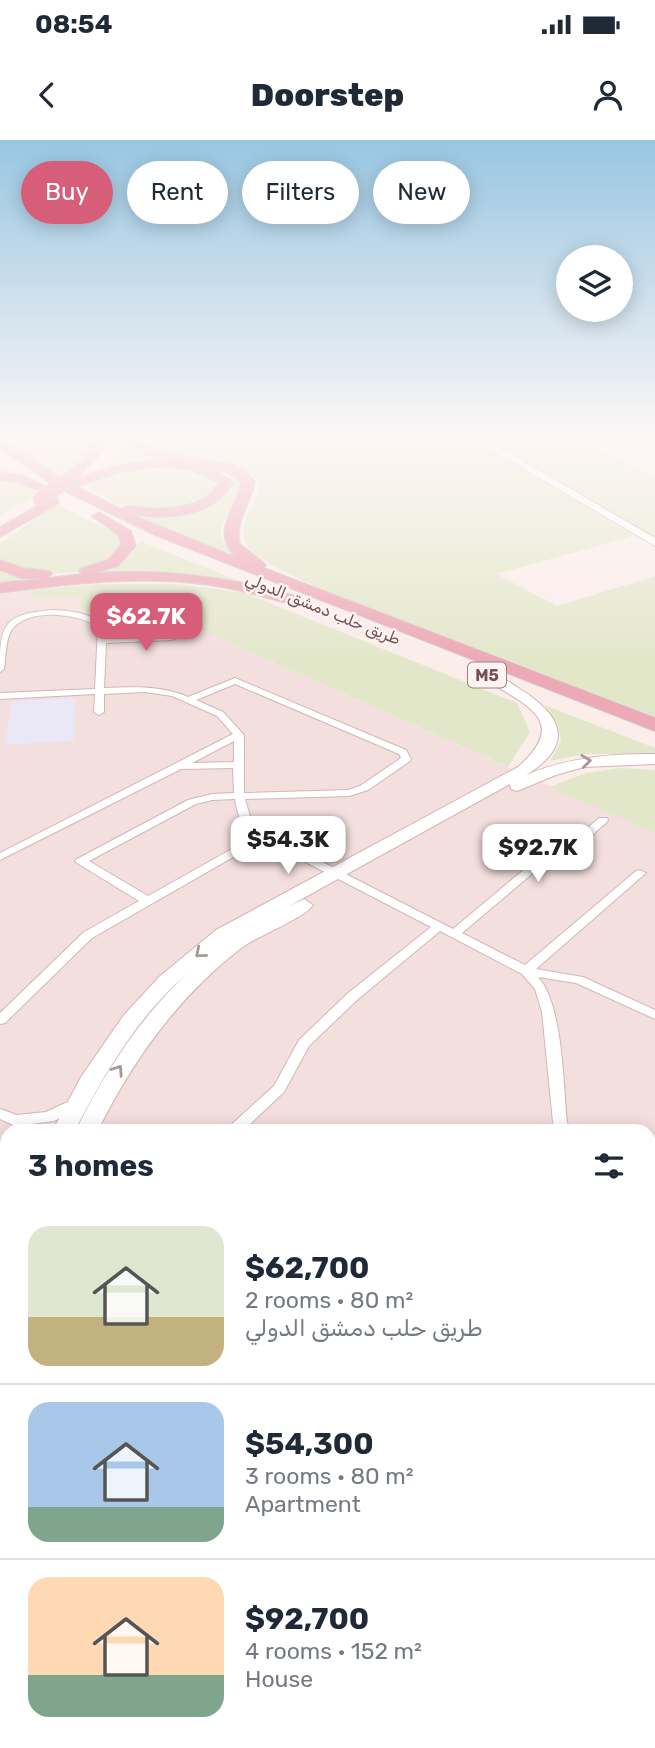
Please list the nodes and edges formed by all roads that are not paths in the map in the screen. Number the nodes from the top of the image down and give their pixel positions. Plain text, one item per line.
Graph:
1 (87, 511) edge
2 (117, 511) edge
3 (138, 511) edge
4 (169, 511) edge
5 (237, 511) edge
6 (599, 511) edge
7 (27, 512) junction
8 (95, 514) junction
9 (0, 522) edge
10 (0, 533) edge
11 (0, 540) edge
12 (655, 544) edge
13 (0, 565) edge
14 (0, 588) edge
15 (326, 604) junction
16 (186, 633) dead end
17 (102, 640) junction
18 (0, 669) edge
19 (491, 677) junction
20 (100, 691) junction
21 (0, 696) edge
22 (188, 700) junction
23 (99, 712) dead end
24 (655, 725) edge
25 (239, 735) junction
26 (655, 740) edge
27 (655, 759) edge
28 (240, 765) junction
29 (178, 766) junction
30 (538, 769) junction
31 (240, 796) junction
32 (603, 820) dead end
33 (263, 836) junction
34 (0, 857) edge
35 (640, 873) dead end
36 (343, 876) junction
37 (149, 902) junction
38 (439, 926) junction
39 (454, 934) junction
40 (526, 971) junction
41 (655, 1015) edge
42 (0, 1020) edge
43 (80, 1100) junction
44 (0, 1114) edge
45 (16, 1120) junction
46 (22, 1124) edge
47 (67, 1124) edge
48 (90, 1124) edge
49 (239, 1124) edge
50 (562, 1124) edge

1 - 8 highway, طريق حلب دمشق الدولي / M5
2 - 15 highway, طريق حلب دمشق الدولي / M5
3 - 4 highway
5 - 15 highway
6 - 12 street
7 - 9 highway
7 - 10 highway
7 - 11 highway
8 - 13 highway
8 - 15 highway, طريق حلب دمشق الدولي / M5
14 - 15 highway
15 - 19 highway, طريق حلب دمشق الدولي / M5
15 - 24 highway, M5
16 - 17 street
17 - 18 street
17 - 20 street
19 - 26 highway, طريق حلب دمشق الدولي / M5
19 - 30 street
20 - 21 street
20 - 22 street
20 - 23 street
22 - 25 street
22 - 31 street
25 - 28 street
25 - 29 street
30 -> 27 street
28 - 29 street
28 - 31 street
29 - 34 street
30 - 36 street
31 - 33 street
31 - 37 street
32 - 39 street
33 - 36 street
33 - 37 street
35 - 40 street
36 - 38 street
36 -> 43 street
48 -> 36 street
37 - 42 street
38 - 39 street
38 - 49 street
39 - 40 street
40 - 41 street
40 - 50 street
43 - 45 street
43 - 47 street
44 - 45 street
45 - 46 street

